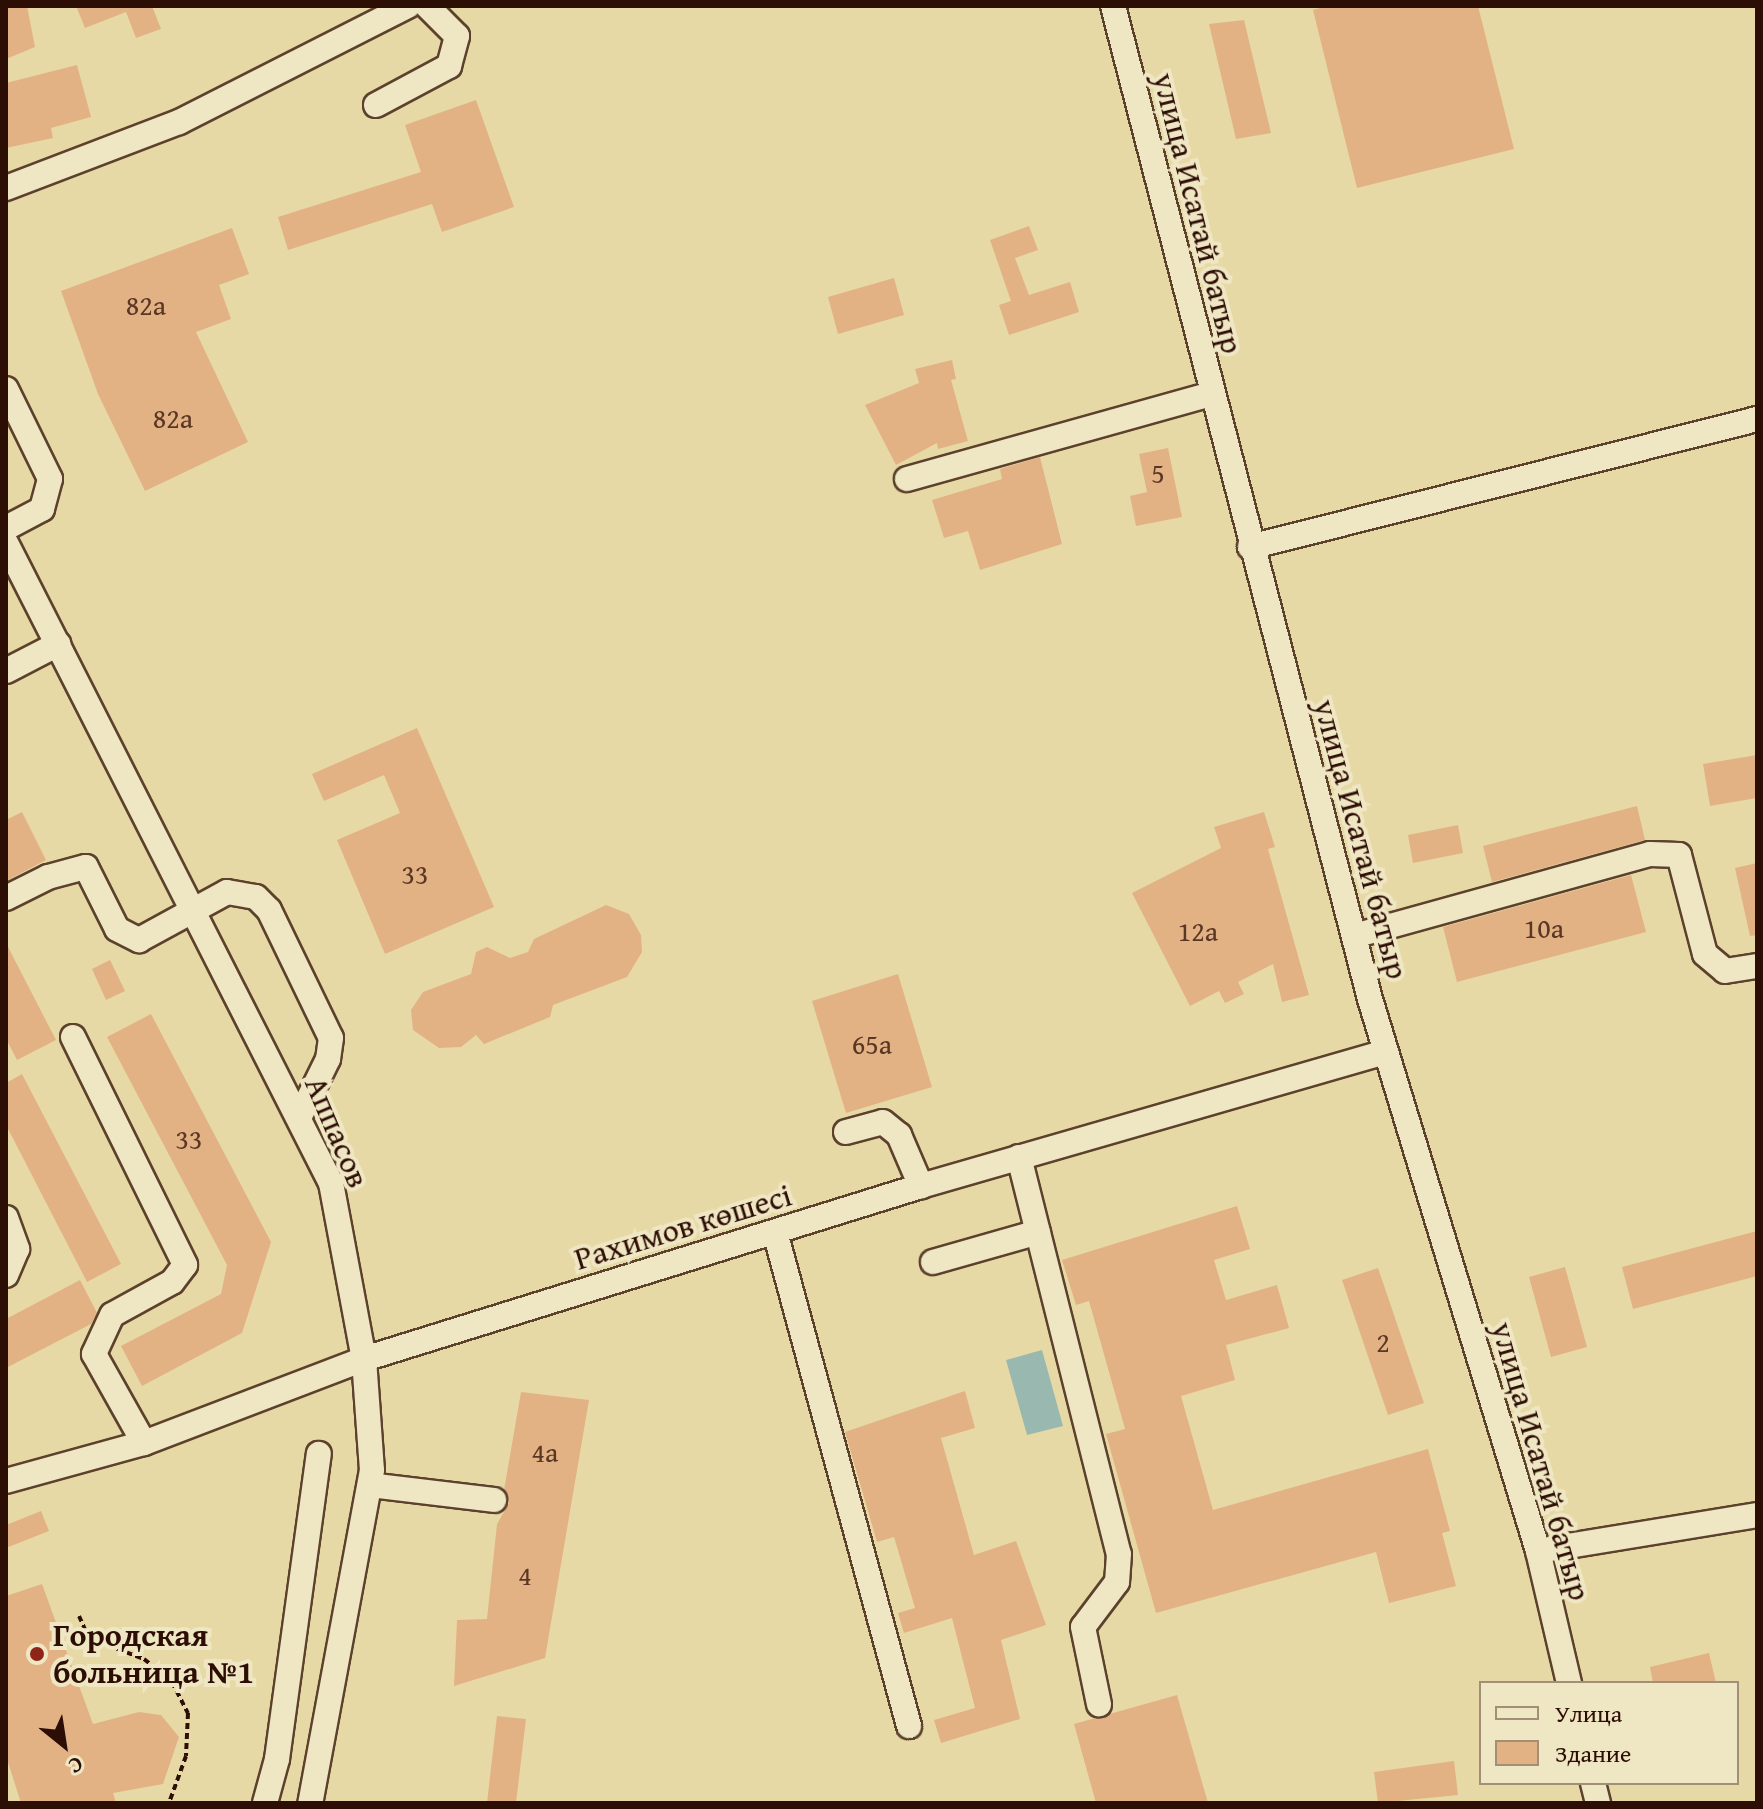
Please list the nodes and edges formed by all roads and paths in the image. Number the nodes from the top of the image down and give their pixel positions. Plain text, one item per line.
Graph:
1 (408, 6) edge
2 (427, 6) edge
3 (1113, 6) edge
4 (376, 105) dead end
5 (6, 188) edge
6 (6, 389) edge
7 (1211, 394) junction
8 (1757, 419) edge
9 (907, 479) dead end
10 (6, 528) edge
11 (6, 543) edge
12 (1250, 547) junction
13 (58, 644) junction
14 (6, 671) edge
15 (6, 898) edge
16 (196, 912) junction
17 (1354, 936) junction
18 (1757, 966) edge
19 (73, 1037) dead end
20 (1385, 1052) junction
21 (299, 1118) junction
22 (846, 1132) dead end
23 (1019, 1157) junction
24 (921, 1186) junction
25 (6, 1218) edge
26 (775, 1232) junction
27 (1038, 1232) junction
28 (933, 1262) dead end
29 (6, 1275) edge
30 (364, 1359) junction
31 (144, 1443) junction
32 (319, 1454) dead end
33 (6, 1481) edge
34 (370, 1485) junction
35 (494, 1500) dead end
36 (1757, 1515) edge
37 (1538, 1551) junction
38 (79, 1616) dead end
39 (1569, 1681) edge
40 (1099, 1704) dead end
41 (325, 1724) junction
42 (909, 1726) dead end
43 (281, 1728) junction
44 (169, 1803) edge
45 (265, 1803) edge
46 (310, 1803) edge

1 - 5 street
2 - 4 street
3 - 7 street, улица Исатай батыр
6 - 10 street
7 - 9 street
7 - 12 street, улица Исатай батыр
8 - 12 street
11 - 13 street, Аппасов
12 - 17 street, улица Исатай батыр
13 - 14 street
13 - 16 street, Аппасов
15 - 16 street
16 - 21 street, Аппасов
16 - 21 street
17 - 18 street
17 - 20 street, улица Исатай батыр
19 - 31 street
20 - 23 street, Рахимов көшесі
20 - 37 street, улица Исатай батыр
21 - 30 street, Аппасов
22 - 24 street
23 - 24 street, Рахимов көшесі
23 - 27 street
24 - 26 street, Рахимов көшесі
25 - 29 street
26 - 30 street, Рахимов көшесі
26 - 42 street
27 - 28 street
27 - 40 street
30 - 31 street, Рахимов көшесі
30 - 34 street, Аппасов
31 - 33 street, Рахимов көшесі
32 - 43 street
34 - 35 street
34 - 41 street, Аппасов
36 - 37 street
37 - 39 street, улица Исатай батыр
38 - 44 path
41 - 43 street
41 - 46 street, Аппасов
43 - 45 street

